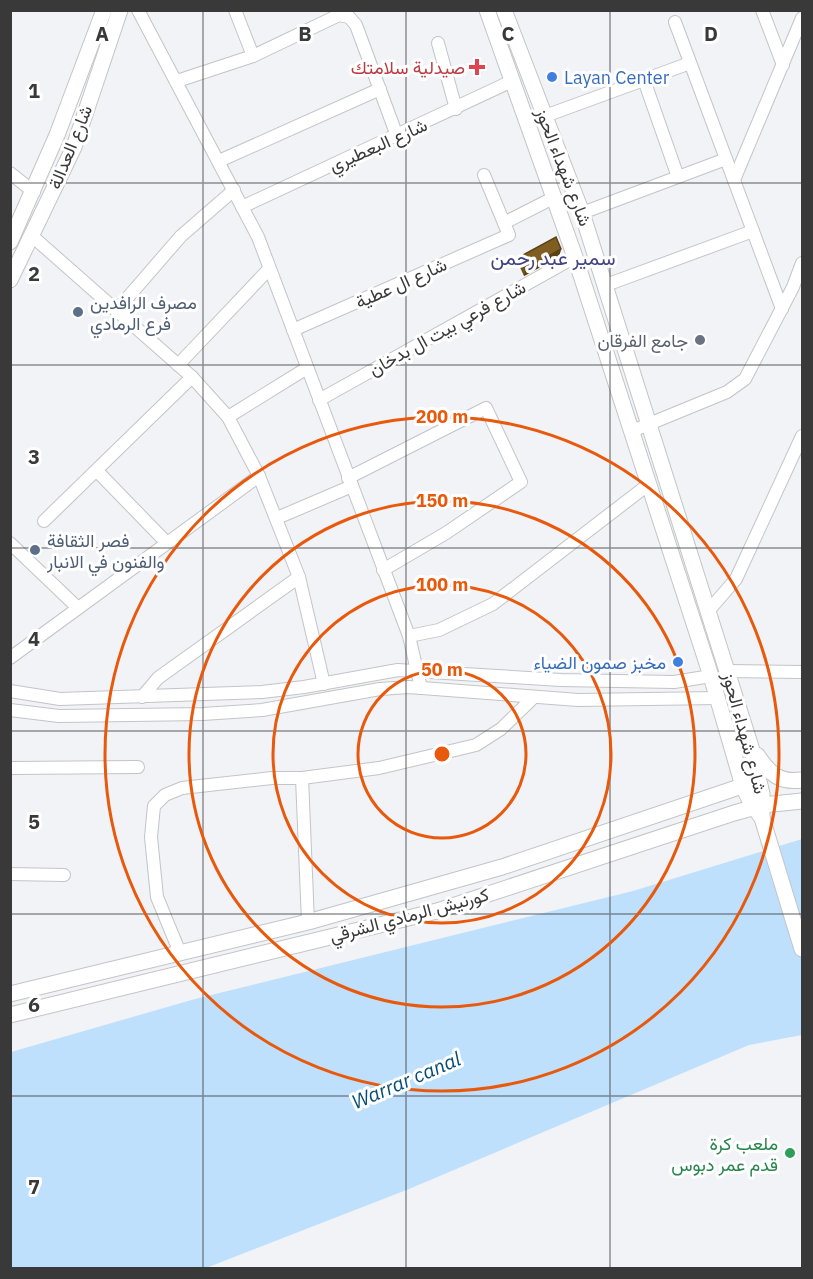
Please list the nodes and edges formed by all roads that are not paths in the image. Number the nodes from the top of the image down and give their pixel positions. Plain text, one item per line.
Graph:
1 (104, 10) edge
2 (120, 10) edge
3 (138, 10) edge
4 (235, 10) edge
5 (487, 10) edge
6 (504, 10) edge
7 (762, 10) edge
8 (802, 18) edge
9 (675, 22) dead end
10 (438, 43) dead end
11 (254, 56) junction
12 (524, 62) junction
13 (690, 63) junction
14 (783, 64) junction
15 (510, 75) junction
16 (644, 80) junction
17 (177, 81) junction
18 (380, 89) junction
19 (456, 109) junction
20 (545, 116) junction
21 (397, 136) junction
22 (726, 159) junction
23 (219, 161) junction
24 (10, 173) edge
25 (484, 175) dead end
26 (678, 177) junction
27 (734, 180) junction
28 (234, 190) junction
29 (34, 192) junction
30 (555, 197) junction
31 (242, 207) junction
32 (582, 213) junction
33 (506, 229) junction
34 (753, 231) junction
35 (32, 236) junction
36 (10, 242) edge
37 (575, 257) junction
38 (802, 263) edge
39 (269, 269) junction
40 (10, 280) edge
41 (606, 285) junction
42 (782, 309) junction
43 (116, 311) junction
44 (293, 330) junction
45 (178, 365) junction
46 (307, 368) junction
47 (192, 377) junction
48 (319, 400) junction
49 (228, 417) junction
50 (651, 423) junction
51 (632, 431) junction
52 (801, 442) edge
53 (97, 471) junction
54 (259, 476) junction
55 (350, 482) junction
56 (649, 484) junction
57 (277, 518) junction
58 (44, 521) dead end
59 (166, 542) junction
60 (10, 543) edge
61 (383, 570) junction
62 (299, 577) junction
63 (78, 608) junction
64 (710, 609) junction
65 (410, 636) junction
66 (10, 658) edge
67 (419, 670) junction
68 (729, 671) junction
69 (802, 672) edge
70 (711, 676) junction
71 (324, 684) junction
72 (421, 688) junction
73 (10, 691) edge
74 (142, 697) junction
75 (533, 698) junction
76 (718, 698) junction
77 (10, 710) edge
78 (751, 747) junction
79 (733, 753) junction
80 (138, 767) dead end
81 (10, 768) edge
82 (302, 778) junction
83 (802, 780) edge
84 (759, 781) junction
85 (743, 786) junction
86 (710, 796) junction
87 (802, 801) edge
88 (760, 810) junction
89 (10, 874) edge
90 (64, 875) dead end
91 (308, 922) junction
92 (802, 949) edge
93 (180, 953) junction
94 (88, 975) junction
95 (10, 994) edge
96 (91, 994) junction
97 (10, 1015) edge

1 - 29 main road, شارع العدالة
2 - 35 main road, شارع العدالة
3 - 17 street
4 - 11 street
5 - 15 main road, شارع شهداء الحوز
6 - 12 main road, شارع شهداء الحوز
7 - 14 street
8 - 14 street
9 - 13 street
10 - 19 street
11 - 17 street
11 - 18 street
12 - 15 main road
12 - 20 main road, شارع شهداء الحوز
13 - 16 street
13 - 22 street
14 - 27 street
15 - 19 street, شارع البعطيري
15 - 30 main road, شارع شهداء الحوز
16 - 20 street
16 - 26 street
17 - 23 street
18 - 21 street
18 - 23 street
19 - 21 street, شارع البعطيري
20 - 32 main road, شارع شهداء الحوز
21 - 31 street, شارع البعطيري
22 - 26 street
22 - 27 street
23 - 28 street
24 - 29 street
25 - 33 street
26 - 32 street
27 - 34 street
28 - 31 street
28 - 43 street
29 - 36 main road, شارع العدالة
30 - 33 street, شارع ال عطية
30 - 37 main road, شارع شهداء الحوز
31 - 39 street
32 - 41 main road, شارع شهداء الحوز
33 - 44 street, شارع ال عطية
34 - 41 street
34 - 42 street
35 - 40 main road, شارع العدالة
35 - 43 street
37 - 48 street, شارع فرعي بيت ال بدخان
37 - 51 main road, شارع شهداء الحوز
38 - 42 street
39 - 44 street
39 - 45 street
41 - 50 main road, شارع شهداء الحوز
42 - 50 street
43 - 45 street
44 - 46 street
45 - 47 street
46 - 48 street
46 - 49 street
47 - 49 street
47 - 53 street
48 - 55 street
49 - 54 street
50 - 51 street
50 - 64 main road, شارع شهداء الحوز
51 - 56 main road, شارع شهداء الحوز
52 - 64 street
53 - 58 street
53 - 59 street
54 - 57 street
54 - 59 street
55 - 57 street
55 - 61 street
55 - 61 street
56 - 65 street
56 - 70 main road, شارع شهداء الحوز
57 - 62 street
59 - 63 street
60 - 63 street
61 - 65 street
62 - 71 street
62 - 74 street
63 - 66 street
64 - 68 main road, شارع شهداء الحوز
65 - 67 street
67 - 70 street
67 - 71 street
67 - 72 street
68 - 69 street
68 - 78 main road, شارع شهداء الحوز
70 - 76 main road, شارع شهداء الحوز
71 - 74 street
72 - 75 street
72 - 77 street
73 - 74 street
75 - 76 street
75 - 82 street
76 - 79 main road, شارع شهداء الحوز
78 - 83 main road
78 - 84 main road, شارع شهداء الحوز
79 - 85 main road, شارع شهداء الحوز
79 - 86 main road
80 - 81 street
82 - 91 street
82 - 93 street
84 - 85 main road, كورنيش الرمادي الشرقي
84 - 88 main road, شارع شهداء الحوز
85 - 86 main road, كورنيش الرمادي الشرقي
85 - 88 main road, شارع شهداء الحوز
86 - 91 main road, كورنيش الرمادي الشرقي
87 - 88 main road, كورنيش الرمادي الشرقي
88 - 92 main road
88 - 96 main road, كورنيش الرمادي الشرقي
89 - 90 street
91 - 93 main road, كورنيش الرمادي الشرقي
93 - 94 main road, كورنيش الرمادي الشرقي
94 - 95 main road, كورنيش الرمادي الشرقي
94 - 96 main road
96 - 97 main road, كورنيش الرمادي الشرقي

